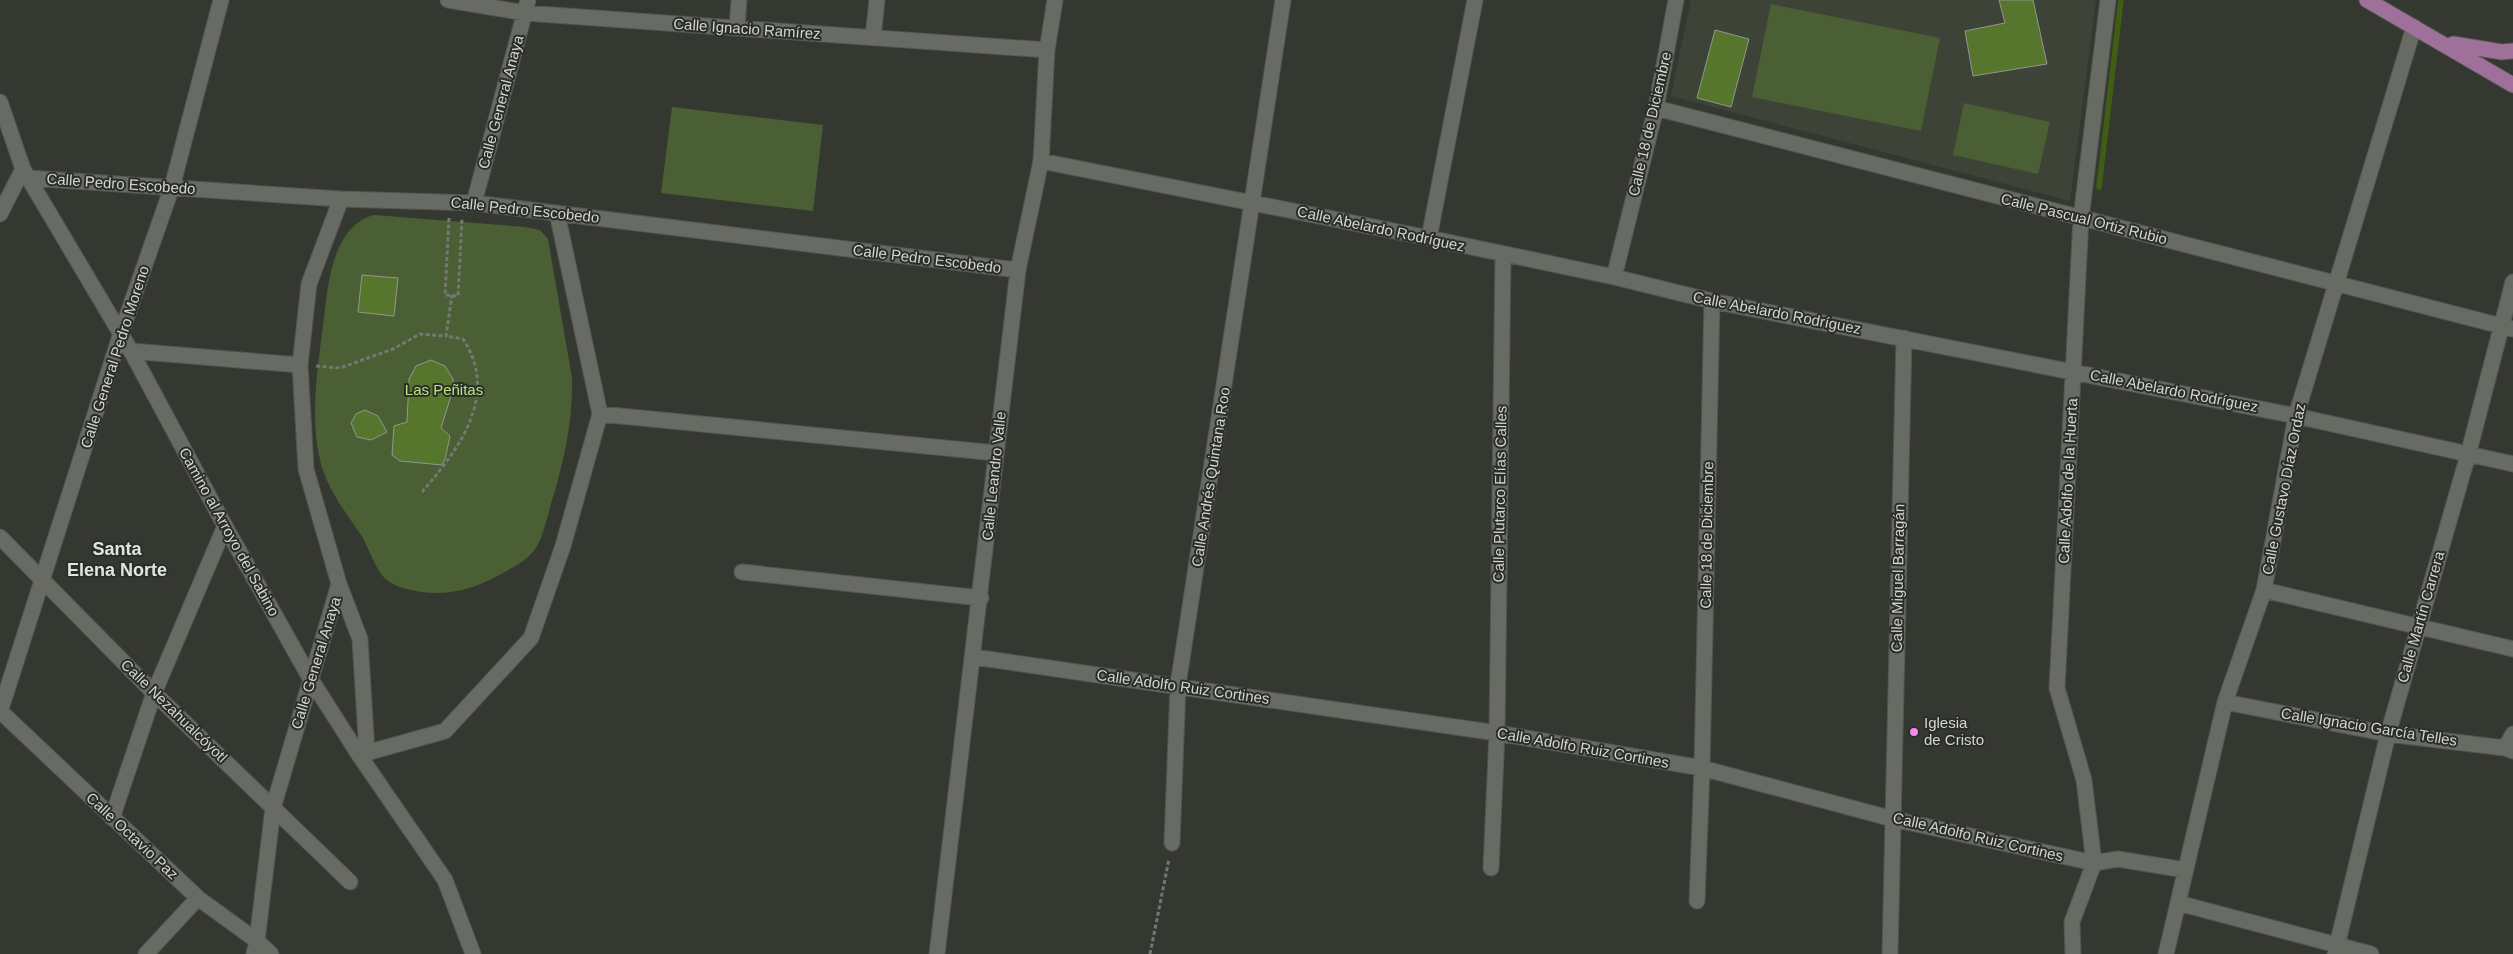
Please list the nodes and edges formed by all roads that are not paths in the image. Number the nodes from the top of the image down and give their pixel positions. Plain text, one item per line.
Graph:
1 (221, 0) edge
2 (448, 0) edge
3 (739, 0) edge
4 (877, 0) edge
5 (1055, 0) edge
6 (1283, 0) edge
7 (1475, 0) edge
8 (1676, 0) edge
9 (2108, 0) edge
10 (2367, 0) edge
11 (526, 7) edge
12 (2414, 26) junction
13 (737, 28) junction
14 (873, 38) junction
15 (2442, 42) junction
16 (1047, 50) junction
17 (2513, 51) edge
18 (2513, 84) edge
19 (0, 102) edge
20 (1656, 108) junction
21 (1041, 161) junction
22 (26, 173) junction
23 (172, 187) junction
24 (341, 199) junction
25 (474, 203) junction
26 (1253, 203) junction
27 (557, 213) junction
28 (0, 214) edge
29 (2080, 218) junction
30 (1430, 238) junction
31 (1503, 255) junction
32 (1018, 270) junction
33 (1614, 277) junction
34 (2337, 282) junction
35 (2513, 282) edge
36 (1712, 301) junction
37 (2507, 327) edge
38 (120, 336) junction
39 (1904, 338) junction
40 (131, 352) junction
41 (300, 365) junction
42 (2074, 372) junction
43 (600, 414) junction
44 (2296, 416) junction
45 (996, 453) junction
46 (2468, 455) junction
47 (2513, 464) edge
48 (225, 526) junction
49 (0, 537) edge
50 (742, 572) dead end
51 (42, 581) junction
52 (339, 584) junction
53 (2264, 590) junction
54 (981, 598) junction
55 (2418, 628) junction
56 (2513, 649) edge
57 (974, 657) junction
58 (310, 678) junction
59 (1178, 685) junction
60 (154, 693) junction
61 (2226, 702) junction
62 (0, 711) edge
63 (1497, 733) junction
64 (2388, 734) junction
65 (2513, 734) edge
66 (2509, 750) edge
67 (363, 754) junction
68 (1702, 768) junction
69 (273, 808) junction
70 (112, 818) junction
71 (1893, 818) junction
72 (1172, 843) road end
73 (2094, 863) junction
74 (1492, 868) dead end
75 (2185, 870) junction
76 (350, 882) dead end
77 (198, 898) junction
78 (1697, 901) dead end
79 (2178, 903) junction
80 (255, 947) edge
81 (2336, 950) edge
82 (146, 954) edge
83 (271, 954) edge
84 (473, 954) edge
85 (937, 954) edge
86 (1890, 954) edge
87 (2073, 954) edge
88 (2166, 954) edge
89 (2371, 954) edge

1 - 23 street, Calle General Pedro Moreno
2 - 11 street, Calle Ignacio Ramírez
3 - 13 street
4 - 14 street
5 - 16 street, Calle Leandro Valle
6 - 26 street, Calle Andrés Quintana Roo
7 - 30 street
8 - 20 street, Calle 18 de Diciembre
9 - 29 street, Calle Adolfo de la Huerta
10 - 12 main road
11 - 13 street, Calle Ignacio Ramírez
11 - 25 street, Calle General Anaya
12 - 15 main road
12 - 34 street, Calle Gustavo Díaz Ordaz
13 - 14 street, Calle Ignacio Ramírez
14 - 16 street, Calle Ignacio Ramírez
15 - 17 main road
15 - 18 main road
16 - 21 street, Calle Leandro Valle
19 - 22 street, Camino al Arroyo del Sabino
20 - 29 street, Calle Pascual Ortiz Rubio
20 - 33 street, Calle 18 de Diciembre
21 - 26 street, Calle Abelardo Rodríguez
21 - 32 street, Calle Leandro Valle
22 - 23 street, Calle Pedro Escobedo
22 - 28 street
22 - 38 street, Camino al Arroyo del Sabino
23 - 24 street, Calle Pedro Escobedo
23 - 38 street, Calle General Pedro Moreno
24 - 25 street, Calle Pedro Escobedo
24 - 41 street, Calle General Anaya
25 - 27 street, Calle Pedro Escobedo
26 - 30 street, Calle Abelardo Rodríguez
26 - 59 street, Calle Andrés Quintana Roo
27 - 32 street, Calle Pedro Escobedo
27 - 43 street
29 - 34 street, Calle Pascual Ortiz Rubio
29 - 42 street, Calle Adolfo de la Huerta
30 - 31 street, Calle Abelardo Rodríguez
31 - 33 street, Calle Abelardo Rodríguez
31 - 63 street, Calle Plutarco Elías Calles
32 - 45 street, Calle Leandro Valle
33 - 36 street, Calle Abelardo Rodríguez
34 - 37 street, Calle Pascual Ortiz Rubio
34 - 44 street, Calle Gustavo Díaz Ordaz
35 - 37 street, Calle Martín Carrera
36 - 39 street, Calle Abelardo Rodríguez
36 - 68 street, Calle 18 de Diciembre
37 - 46 street, Calle Martín Carrera
38 - 40 street, Camino al Arroyo del Sabino
38 - 51 street, Calle General Pedro Moreno
39 - 42 street, Calle Abelardo Rodríguez
39 - 71 street, Calle Miguel Barragán
40 - 41 street
40 - 48 street, Camino al Arroyo del Sabino
41 - 52 street, Calle General Anaya
42 - 44 street, Calle Abelardo Rodríguez
42 - 73 street, Calle Adolfo de la Huerta
43 - 45 street
43 - 67 street
44 - 46 street, Calle Abelardo Rodríguez
44 - 53 street, Calle Gustavo Díaz Ordaz
45 - 54 street, Calle Leandro Valle
46 - 47 street, Calle Abelardo Rodríguez
46 - 55 street, Calle Martín Carrera
48 - 58 street, Camino al Arroyo del Sabino
48 - 60 street
49 - 51 street, Calle Nezahualcóyotl
50 - 54 street
51 - 60 street, Calle Nezahualcóyotl
51 - 62 street, Calle General Pedro Moreno
52 - 58 street, Calle General Anaya
52 - 67 street
53 - 55 street
53 - 61 street, Calle Gustavo Díaz Ordaz
54 - 57 street, Calle Leandro Valle
55 - 56 street
55 - 64 street, Calle Martín Carrera
57 - 59 street, Calle Adolfo Ruiz Cortines
57 - 85 street, Calle Leandro Valle
58 - 67 street, Camino al Arroyo del Sabino
58 - 69 street, Calle General Anaya
59 - 63 street, Calle Adolfo Ruiz Cortines
59 - 72 street, Calle Andrés Quintana Roo
60 - 69 street, Calle Nezahualcóyotl
60 - 70 street
61 - 64 street, Calle Ignacio García Telles
61 - 75 street, Calle Gustavo Díaz Ordaz
62 - 70 street, Calle Octavio Paz
63 - 68 street, Calle Adolfo Ruiz Cortines
63 - 74 street, Calle Plutarco Elías Calles
64 - 66 street, Calle Ignacio García Telles
64 - 81 street, Calle Martín Carrera
65 - 66 street
67 - 84 street, Camino al Arroyo del Sabino
68 - 71 street, Calle Adolfo Ruiz Cortines
68 - 78 street, Calle 18 de Diciembre
69 - 76 street, Calle Nezahualcóyotl
69 - 80 street, Calle General Anaya
70 - 77 street, Calle Octavio Paz
71 - 73 street, Calle Adolfo Ruiz Cortines
71 - 86 street, Calle Miguel Barragán
73 - 75 street, Calle Adolfo Ruiz Cortines
73 - 87 street, Calle Adolfo de la Huerta
75 - 79 street, Calle Gustavo Díaz Ordaz
77 - 80 street, Calle Octavio Paz
77 - 82 street
79 - 81 street
79 - 88 street, Calle Gustavo Díaz Ordaz
80 - 83 street, Calle Octavio Paz
81 - 89 street

